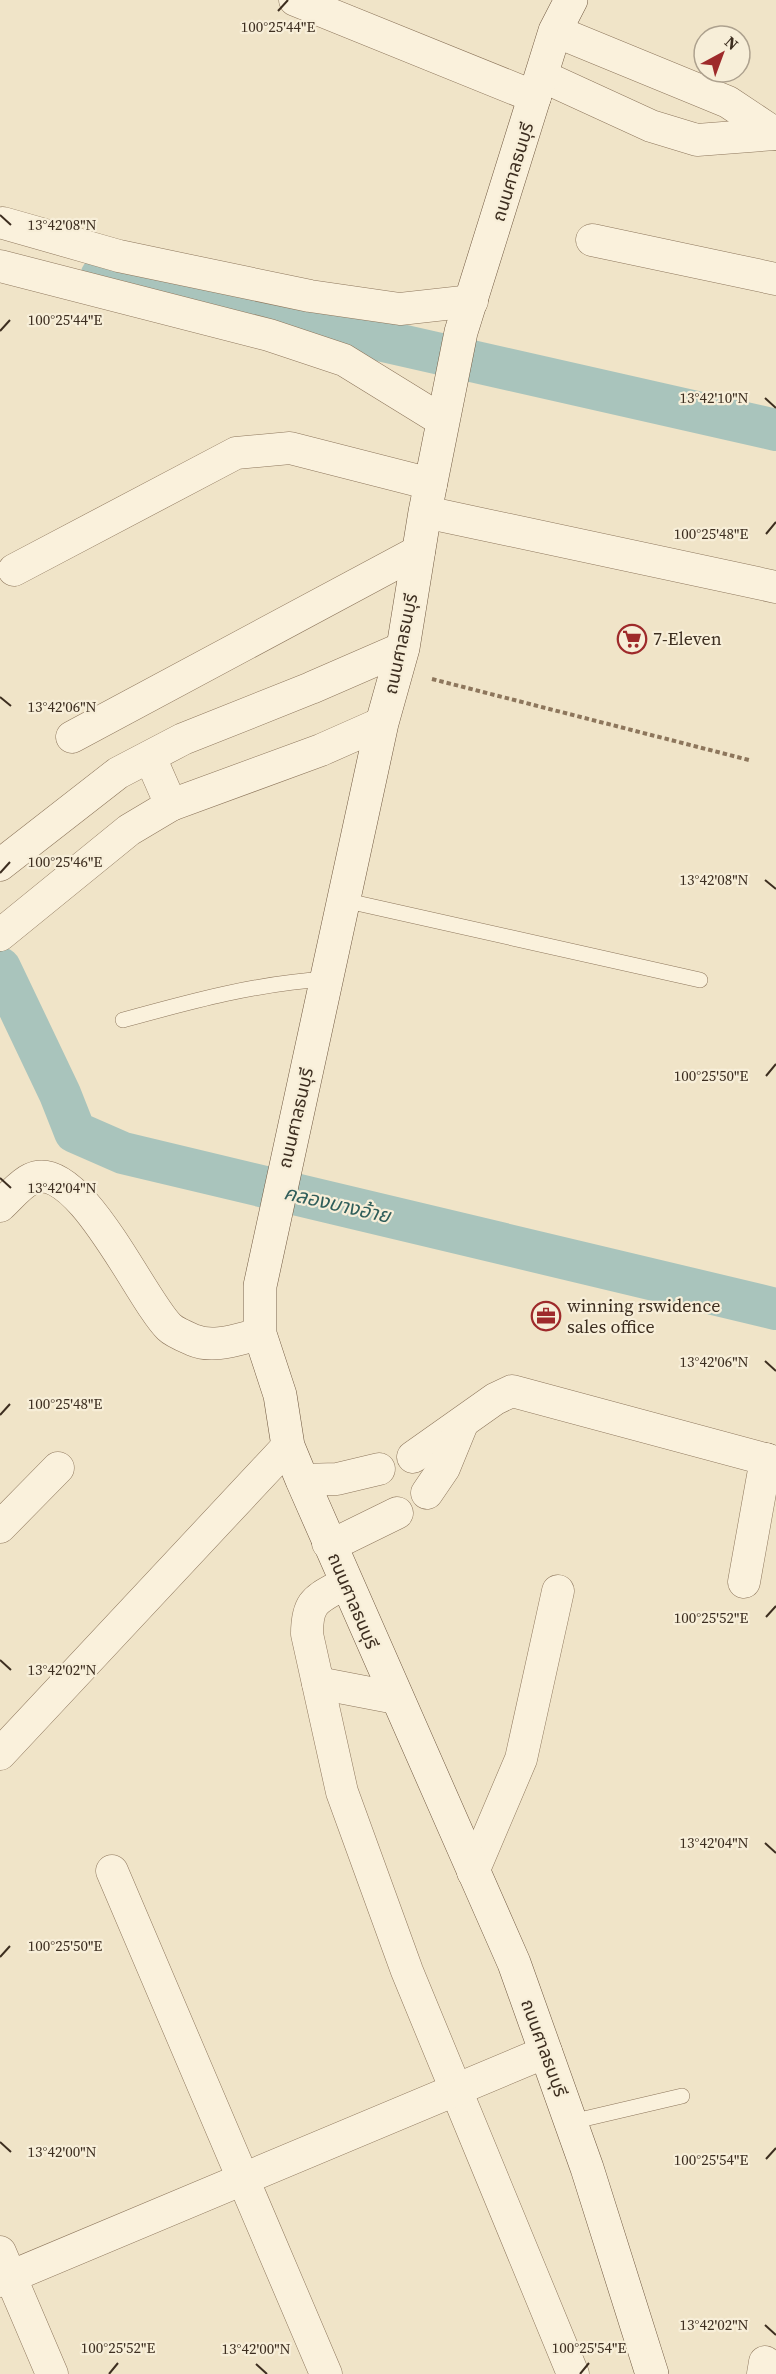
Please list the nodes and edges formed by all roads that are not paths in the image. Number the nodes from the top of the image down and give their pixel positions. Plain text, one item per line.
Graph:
1 (295, 0) edge
2 (571, 0) edge
3 (555, 32) junction
4 (538, 87) junction
5 (3, 223) dead end
6 (592, 240) dead end
7 (0, 266) edge
8 (776, 279) edge
9 (472, 301) junction
10 (443, 421) junction
11 (428, 498) junction
12 (419, 551) junction
13 (14, 570) dead end
14 (776, 587) edge
15 (400, 659) junction
16 (382, 723) junction
17 (72, 737) dead end
18 (150, 757) junction
19 (171, 805) junction
20 (0, 865) edge
21 (343, 900) junction
22 (0, 935) edge
23 (328, 979) junction
24 (699, 980) dead end
25 (123, 1020) dead end
26 (0, 1206) edge
27 (260, 1334) junction
28 (462, 1425) junction
29 (288, 1446) junction
30 (413, 1457) dead end
31 (771, 1460) edge
32 (58, 1468) dead end
33 (379, 1469) dead end
34 (302, 1480) junction
35 (427, 1493) dead end
36 (397, 1513) dead end
37 (0, 1527) edge
38 (328, 1543) junction
39 (744, 1582) dead end
40 (345, 1583) junction
41 (558, 1591) dead end
42 (318, 1683) junction
43 (396, 1698) junction
44 (0, 1754) edge
45 (112, 1871) dead end
46 (473, 1872) junction
47 (546, 2052) junction
48 (457, 2089) junction
49 (681, 2096) dead end
50 (571, 2122) junction
51 (243, 2178) junction
52 (4, 2270) edge
53 (52, 2374) edge
54 (326, 2374) edge
55 (573, 2374) edge
56 (652, 2374) edge

1 - 4 street
2 - 3 street, ถนนศาลธนบุรี
3 - 4 street, ถนนศาลธนบุรี
3 - 4 street
4 - 9 street, ถนนศาลธนบุรี
5 - 9 street
6 - 8 street
7 - 10 street
9 - 10 street, ถนนศาลธนบุรี
10 - 11 street, ถนนศาลธนบุรี
11 - 12 street, ถนนศาลธนบุรี
11 - 13 street
11 - 14 street
12 - 15 street, ถนนศาลธนบุรี
12 - 17 street
15 - 16 street, ถนนศาลธนบุรี
15 - 18 street
16 - 19 street
16 - 21 street, ถนนศาลธนบุรี
18 - 19 street
18 - 20 street
19 - 22 street
21 - 23 street, ถนนศาลธนบุรี
21 - 24 lane
23 - 25 lane
23 - 27 street, ถนนศาลธนบุรี
26 - 27 street
27 - 29 street, ถนนศาลธนบุรี
28 - 30 street
28 - 31 street
28 - 35 street
29 - 34 street, ถนนศาลธนบุรี
29 - 44 street
31 - 39 street
32 - 37 street
33 - 34 street
34 - 38 street, ถนนศาลธนบุรี
36 - 38 street
38 - 40 street, ถนนศาลธนบุรี
40 - 42 street
40 - 43 street, ถนนศาลธนบุรี
41 - 46 street
42 - 43 street
42 - 48 street
43 - 46 street, ถนนศาลธนบุรี
45 - 51 street
46 - 47 street, ถนนศาลธนบุรี
47 - 48 street
47 - 50 street, ถนนศาลธนบุรี
48 - 51 street
48 - 55 street
49 - 50 lane
50 - 56 street, ถนนศาลธนบุรี
51 - 52 street
51 - 54 street
52 - 53 street

